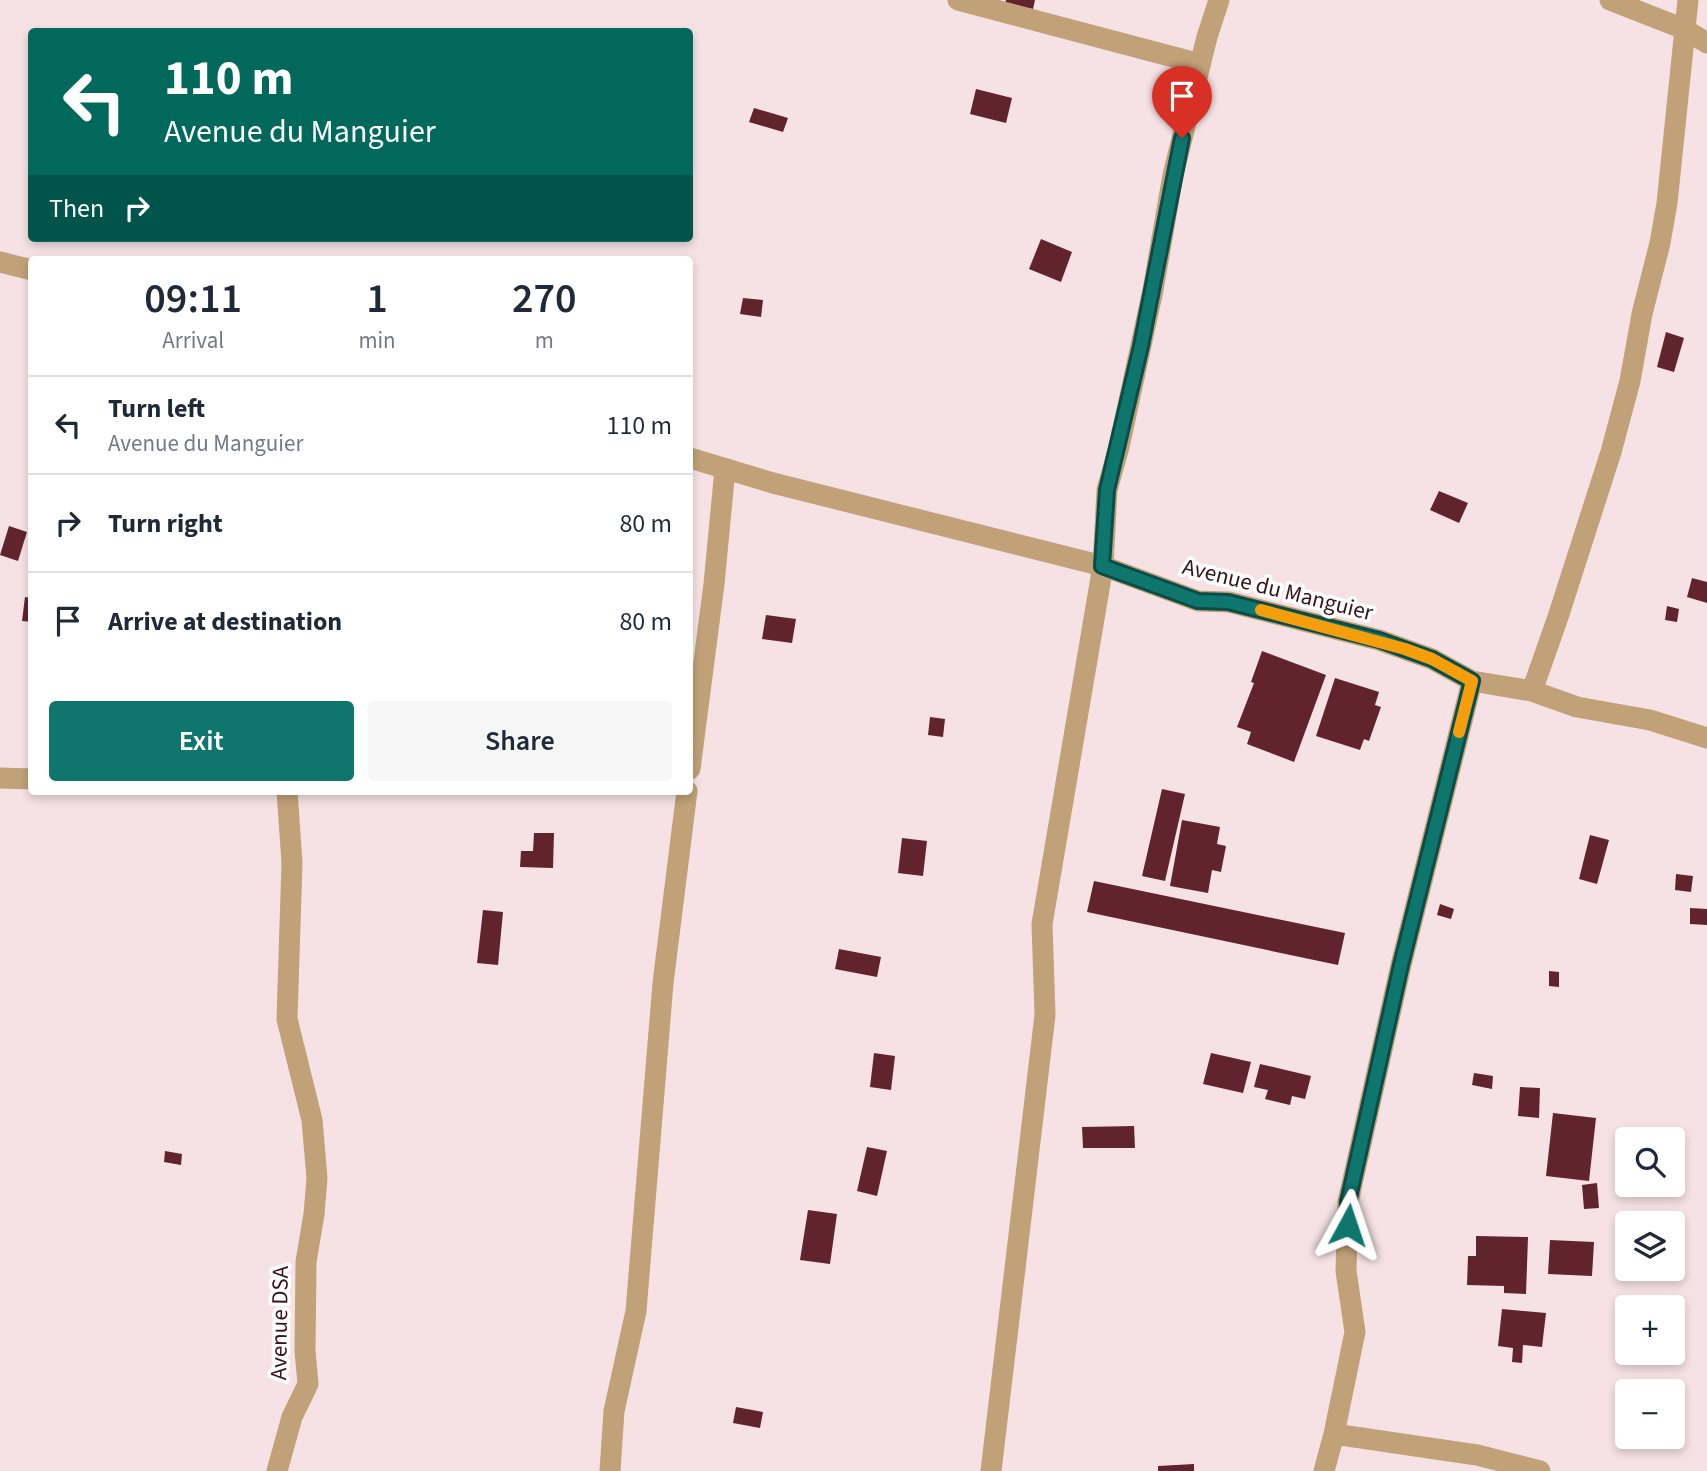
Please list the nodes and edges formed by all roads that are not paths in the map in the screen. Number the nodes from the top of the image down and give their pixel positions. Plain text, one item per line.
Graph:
1 (958, 0) edge
2 (1219, 0) edge
3 (1610, 0) edge
4 (1688, 0) edge
5 (1684, 29) junction
6 (1707, 43) edge
7 (1200, 64) junction
8 (0, 262) edge
9 (28, 269) edge
10 (693, 459) edge
11 (725, 469) junction
12 (1102, 566) junction
13 (1472, 681) junction
14 (1532, 691) junction
15 (693, 707) edge
16 (1707, 738) edge
17 (0, 778) edge
18 (28, 779) edge
19 (287, 795) edge
20 (686, 795) edge
21 (1334, 1434) junction
22 (277, 1471) edge
23 (610, 1471) edge
24 (990, 1471) edge
25 (1324, 1471) edge
26 (1540, 1471) edge

1 - 7 street
2 - 7 street
3 - 5 street
4 - 5 street
5 - 6 street
5 - 14 street
7 - 12 street
8 - 9 street
10 - 11 street, Avenue du Manguier
11 - 12 street, Avenue du Manguier
11 - 15 street
12 - 13 street, Avenue du Manguier
12 - 24 street
13 - 14 street, Avenue du Manguier
13 - 21 street
14 - 16 street, Avenue du Manguier
17 - 18 street
19 - 22 street, Avenue DSA
20 - 23 street
21 - 25 street
21 - 26 street

